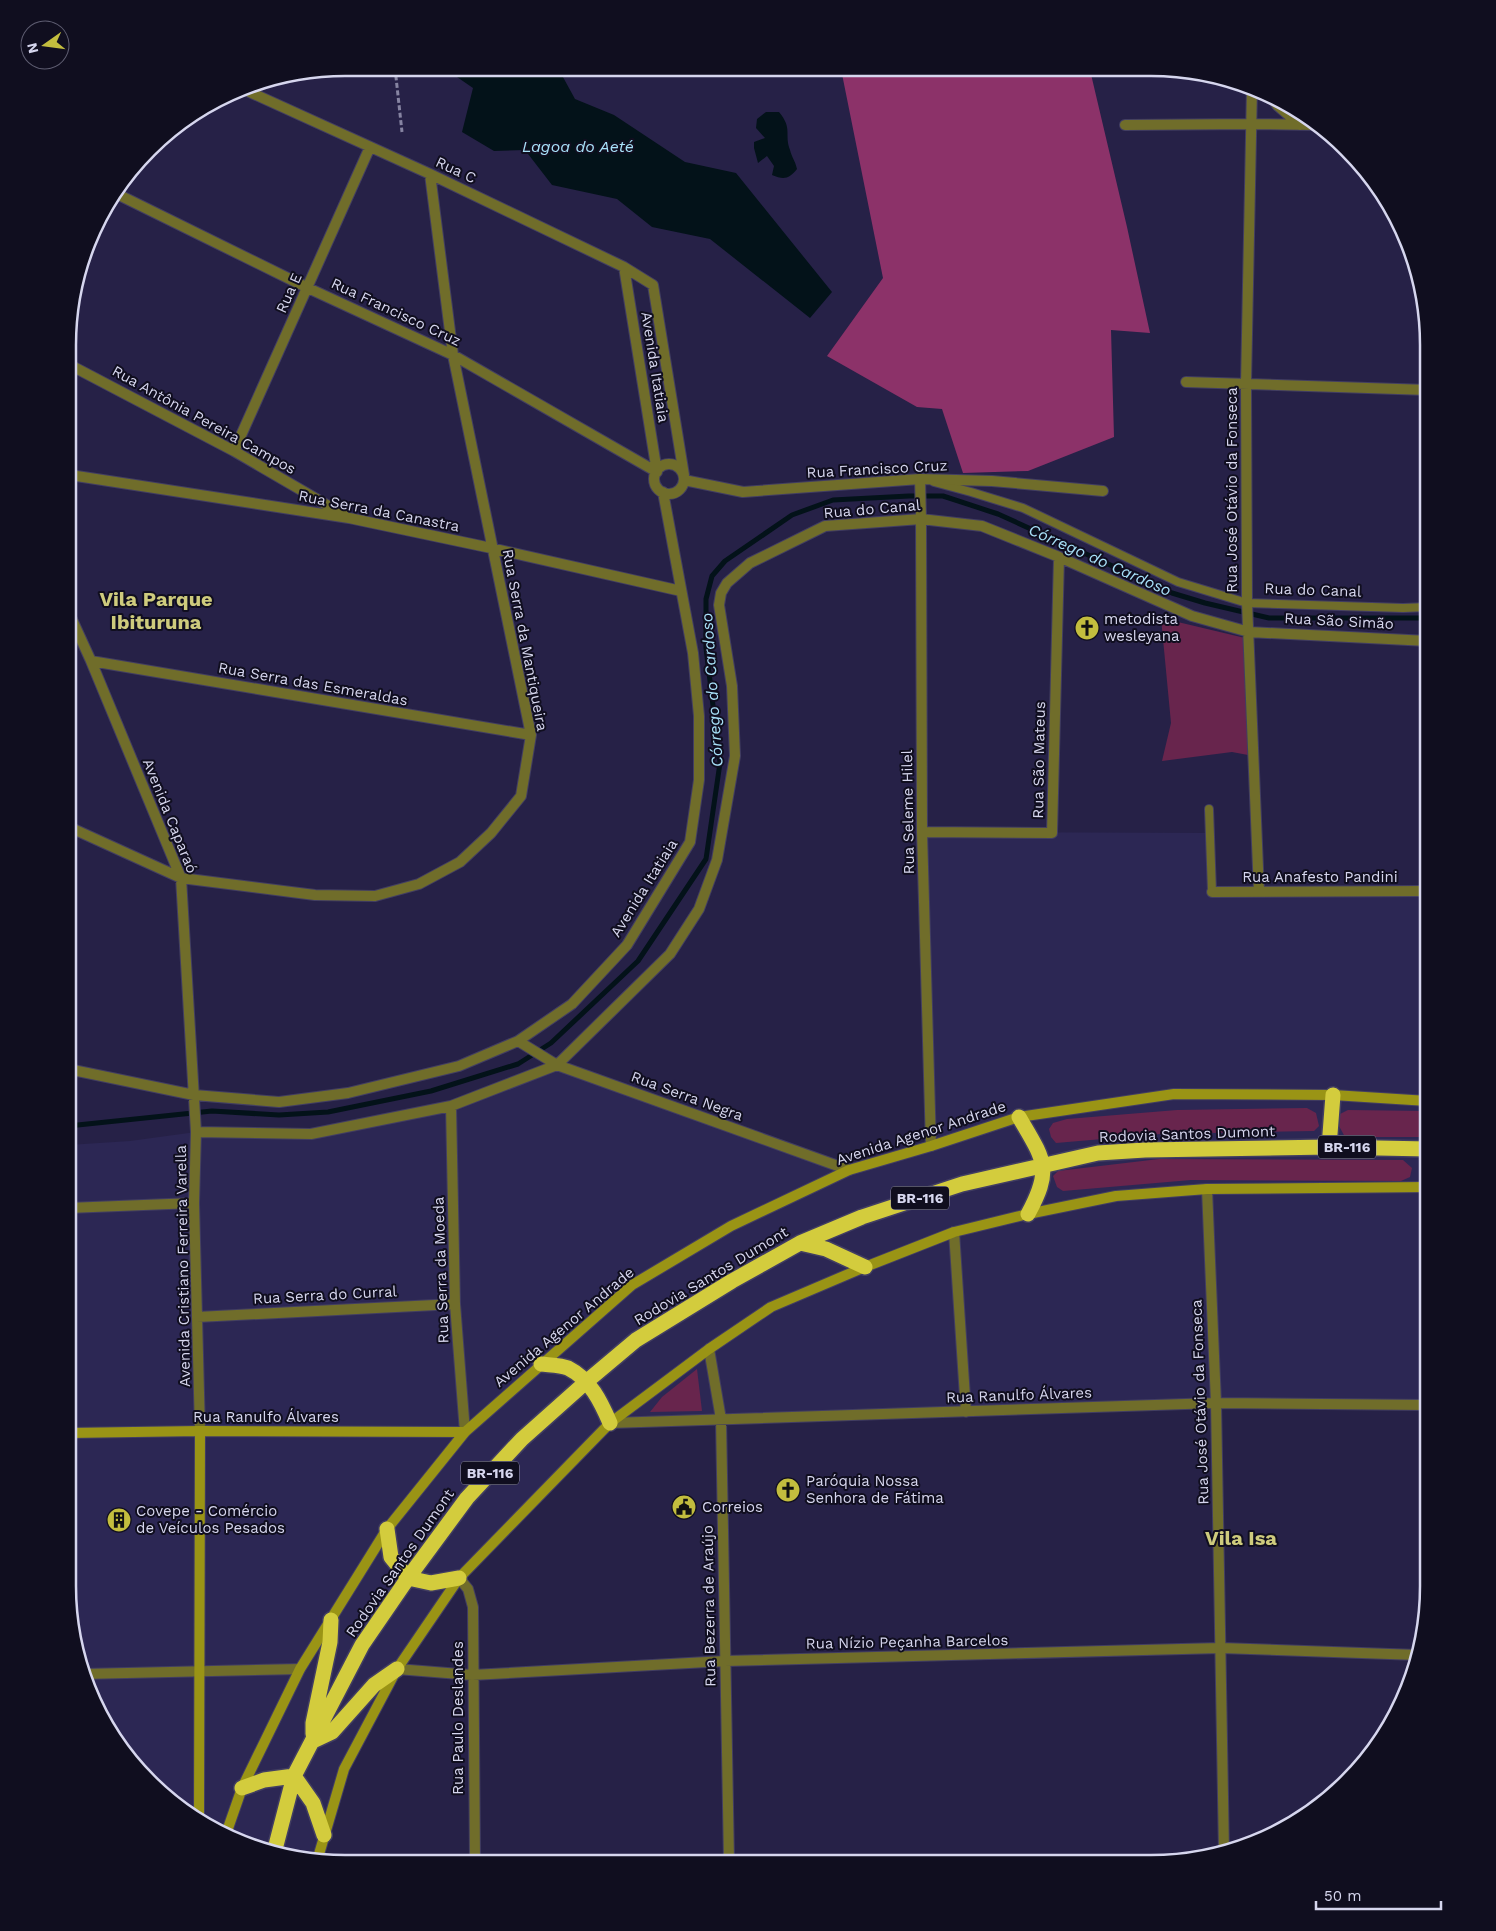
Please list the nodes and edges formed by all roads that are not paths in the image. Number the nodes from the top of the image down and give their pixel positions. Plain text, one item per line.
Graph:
1 (252, 93) edge
2 (1252, 96) edge
3 (1285, 112) edge
4 (1252, 124) junction
5 (1125, 125) dead end
6 (1300, 125) junction
7 (1304, 125) edge
8 (370, 147) junction
9 (430, 174) junction
10 (121, 197) edge
11 (624, 267) junction
12 (652, 284) joint
13 (308, 288) junction
14 (453, 355) junction
15 (76, 368) edge
16 (1186, 382) dead end
17 (1246, 384) junction
18 (1420, 390) edge
19 (234, 451) junction
20 (657, 472) junction
21 (76, 476) edge
22 (684, 478) junction
23 (920, 479) junction
24 (1103, 491) dead end
25 (663, 492) junction
26 (349, 518) junction
27 (921, 519) junction
28 (491, 548) junction
29 (1059, 557) junction
30 (681, 591) junction
31 (1247, 603) junction
32 (1420, 607) edge
33 (76, 628) edge
34 (1249, 632) junction
35 (1420, 640) edge
36 (91, 661) junction
37 (531, 736) junction
38 (1209, 809) dead end
39 (76, 830) edge
40 (922, 832) junction
41 (181, 878) junction
42 (1420, 891) edge
43 (1212, 892) joint
44 (1259, 892) junction
45 (518, 1042) junction
46 (557, 1065) junction
47 (76, 1071) edge
48 (194, 1095) junction
49 (1332, 1095) junction
50 (1420, 1100) edge
51 (451, 1106) junction
52 (1019, 1117) junction
53 (196, 1132) junction
54 (931, 1146) junction
55 (1329, 1147) junction
56 (1420, 1149) edge
57 (1044, 1164) junction
58 (849, 1170) junction
59 (1420, 1187) edge
60 (1207, 1189) junction
61 (194, 1203) junction
62 (76, 1208) edge
63 (1028, 1214) junction
64 (954, 1232) junction
65 (800, 1244) junction
66 (865, 1266) junction
67 (455, 1304) junction
68 (197, 1317) junction
69 (709, 1349) junction
70 (541, 1364) junction
71 (586, 1382) junction
72 (1216, 1403) junction
73 (1420, 1405) edge
74 (966, 1412) junction
75 (722, 1419) junction
76 (610, 1423) junction
77 (200, 1431) junction
78 (465, 1432) junction
79 (76, 1433) edge
80 (386, 1530) junction
81 (408, 1578) junction
82 (459, 1578) junction
83 (331, 1620) junction
84 (1222, 1648) junction
85 (1411, 1655) edge
86 (725, 1661) junction
87 (300, 1669) junction
88 (397, 1669) junction
89 (200, 1671) junction
90 (92, 1674) edge
91 (472, 1675) junction
92 (313, 1741) junction
93 (294, 1776) junction
94 (242, 1788) junction
95 (199, 1811) edge
96 (228, 1828) edge
97 (324, 1835) junction
98 (1224, 1845) edge
99 (276, 1846) edge
100 (319, 1853) edge
101 (475, 1855) edge
102 (729, 1855) edge

1 - 8 street, Rua C
2 - 4 street, Rua José Otávio da Fonseca
3 - 6 street
4 - 5 street
4 - 6 street
4 - 17 street, Rua José Otávio da Fonseca
6 - 7 street
8 - 9 street, Rua C
8 - 13 street, Rua E
9 - 11 street, Rua C
9 - 14 street, Rua Serra da Mantiqueira
10 - 13 street, Rua Francisco Cruz
11 - 12 street, Rua C
11 - 20 street, Avenida Itatiaia
12 - 22 street, Avenida Itatiaia
13 - 14 street, Rua Francisco Cruz
13 - 19 street, Rua E
14 - 20 street, Rua Francisco Cruz
14 - 28 street, Rua Serra da Mantiqueira
15 - 19 street, Rua Antônia Pereira Campos
16 - 17 street
17 - 18 street
17 - 31 street, Rua José Otávio da Fonseca
19 - 26 street, Rua Antônia Pereira Campos
20 - 22 street
20 - 25 street, Avenida Itatiaia
21 - 26 street, Rua Serra da Canastra
22 - 23 street, Rua Francisco Cruz
22 - 25 street
23 - 24 street, Rua Francisco Cruz
23 - 27 street, Rua Seleme Hilel
23 - 31 lane, Rua do Canal
25 - 30 street, Avenida Itatiaia
26 - 28 street, Rua Serra da Canastra
27 - 29 street, Rua do Canal
27 - 40 street, Rua Seleme Hilel
27 - 46 street, Rua do Canal
28 - 30 street, Rua Serra da Canastra
28 - 37 street, Rua Serra da Mantiqueira
29 - 34 street, Rua do Canal
29 - 40 street, Rua São Mateus
30 - 45 street, Avenida Itatiaia
31 - 32 lane, Rua do Canal
31 - 34 street, Rua José Otávio da Fonseca
33 - 36 street, Avenida Caparaó
34 - 35 street, Rua São Simão
34 - 44 street, Rua José Otávio da Fonseca
36 - 37 street, Rua Serra das Esmeraldas
36 - 41 street, Avenida Caparaó
37 - 41 street, Rua Serra da Mantiqueira
38 - 43 lane
39 - 41 street, Rua Serra da Mantiqueira
40 - 54 street, Rua Seleme Hilel
41 - 48 street, Avenida Caparaó
42 - 44 street, Rua Anafesto Pandini
43 - 44 street, Rua Anafesto Pandini
45 - 46 street, Rua Serra Negra
45 - 48 street, Avenida Itatiaia
46 - 51 street
46 - 58 street, Rua Serra Negra
47 - 48 street, Avenida Itatiaia
48 - 53 street, Avenida Caparaó
49 - 50 main road, Avenida Agenor Andrade
49 - 52 main road, Avenida Agenor Andrade
49 - 55 highway
51 - 53 street
51 - 67 street, Rua Serra da Moeda
52 - 54 main road, Avenida Agenor Andrade
52 - 57 highway
53 - 61 street, Avenida Cristiano Ferreira Varella
54 - 58 main road, Avenida Agenor Andrade
55 - 56 highway, Rodovia Santos Dumont / BR-116
55 - 57 highway, Rodovia Santos Dumont / BR-116
57 - 63 highway
57 - 65 highway, Rodovia Santos Dumont / BR-116
58 - 70 main road, Avenida Agenor Andrade
59 - 60 main road
60 - 63 main road
60 - 72 street, Rua José Otávio da Fonseca
61 - 62 street
61 - 68 street, Avenida Cristiano Ferreira Varella
63 - 64 main road
64 - 66 main road
64 - 74 street
65 - 66 highway
65 - 71 highway, Rodovia Santos Dumont / BR-116
66 - 69 main road
67 - 68 street, Rua Serra do Curral
67 - 78 street, Rua Serra da Moeda
68 - 77 street, Avenida Cristiano Ferreira Varella
69 - 75 street, Rua Bezerra de Araújo
69 - 76 main road
70 - 71 highway
70 - 78 main road, Avenida Agenor Andrade
71 - 76 highway
71 - 81 highway, Rodovia Santos Dumont / BR-116
72 - 73 street, Rua Ranulfo Álvares
72 - 74 street, Rua Ranulfo Álvares
72 - 84 street, Rua José Otávio da Fonseca
74 - 75 street, Rua Ranulfo Álvares
75 - 76 street, Rua Ranulfo Álvares
75 - 86 street, Rua Bezerra de Araújo
76 - 82 main road
77 - 78 main road, Rua Ranulfo Álvares
77 - 79 main road, Rua Ranulfo Álvares
77 - 89 main road, Avenida Cristiano Ferreira Varella
78 - 80 main road, Avenida Agenor Andrade
80 - 81 highway
80 - 83 main road, Avenida Agenor Andrade
81 - 82 highway
81 - 92 highway, Rodovia Santos Dumont / BR-116
82 - 88 main road
82 - 91 street, Rua Paulo Deslandes
83 - 87 main road, Avenida Agenor Andrade
83 - 92 highway
84 - 85 street, Rua Nízio Peçanha Barcelos
84 - 86 street, Rua Nízio Peçanha Barcelos
84 - 98 street, Rua José Otávio da Fonseca
86 - 91 street, Rua Nízio Peçanha Barcelos
86 - 102 street, Rua Bezerra de Araújo
87 - 89 street
87 - 94 main road, Avenida Agenor Andrade
88 - 91 street, Rua Nízio Peçanha Barcelos
88 - 92 highway
88 - 97 main road
89 - 90 street
89 - 95 main road, Avenida Cristiano Ferreira Varella
91 - 101 street, Rua Paulo Deslandes
92 - 93 highway, Rodovia Santos Dumont / BR-116
93 - 94 highway
93 - 97 highway
93 - 99 highway, Rodovia Santos Dumont / BR-116
94 - 96 main road, Avenida Agenor Andrade
97 - 100 main road

